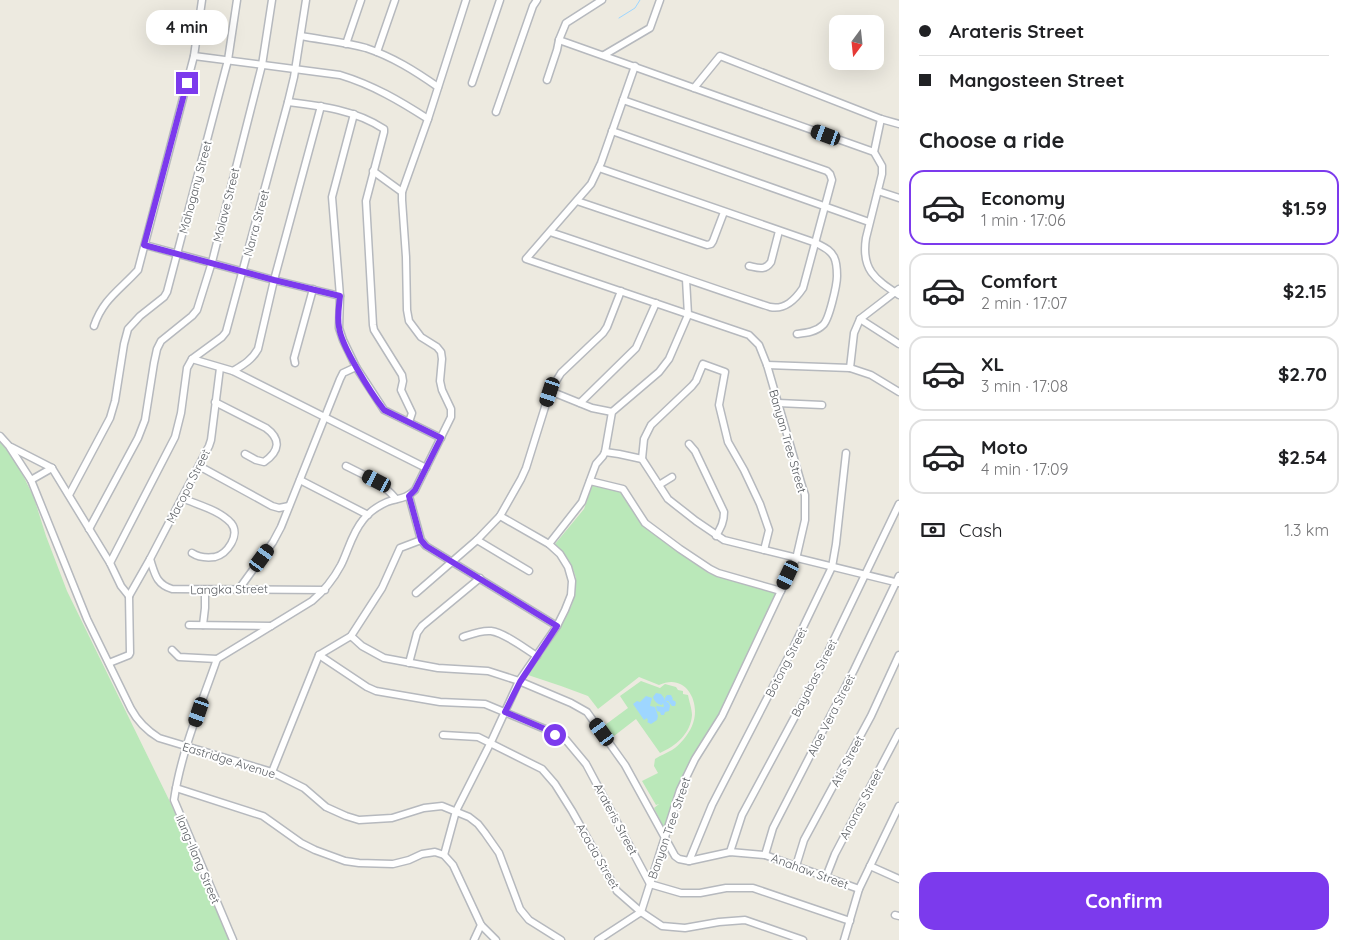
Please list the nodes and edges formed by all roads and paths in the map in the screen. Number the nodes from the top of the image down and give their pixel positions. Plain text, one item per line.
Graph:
1 (202, 0) edge
2 (237, 0) edge
3 (272, 0) edge
4 (306, 0) edge
5 (361, 0) edge
6 (395, 0) edge
7 (466, 0) edge
8 (500, 0) edge
9 (537, 0) edge
10 (602, 0) edge
11 (660, 0) edge
12 (301, 36) junction
13 (559, 40) junction
14 (346, 44) junction
15 (377, 52) junction
16 (604, 55) junction
17 (194, 56) junction
18 (228, 60) junction
19 (262, 65) junction
20 (634, 66) junction
21 (295, 69) junction
22 (547, 80) dead end
23 (472, 83) dead end
24 (438, 87) junction
25 (694, 88) junction
26 (623, 100) junction
27 (288, 102) junction
28 (321, 106) junction
29 (496, 112) dead end
30 (354, 114) junction
31 (428, 119) junction
32 (882, 119) junction
33 (899, 124) edge
34 (612, 131) junction
35 (874, 152) junction
36 (599, 168) junction
37 (374, 171) junction
38 (878, 191) junction
39 (402, 192) junction
40 (899, 198) edge
41 (577, 201) junction
42 (826, 206) junction
43 (724, 212) junction
44 (869, 222) junction
45 (779, 231) junction
46 (550, 232) junction
47 (816, 244) junction
48 (144, 245) junction
49 (177, 254) junction
50 (212, 262) junction
51 (749, 266) dead end
52 (243, 270) junction
53 (686, 279) junction
54 (274, 280) junction
55 (313, 289) junction
56 (621, 291) junction
57 (898, 292) edge
58 (340, 296) junction
59 (656, 303) junction
60 (688, 315) junction
61 (860, 319) junction
62 (94, 326) dead end
63 (798, 334) dead end
64 (899, 344) edge
65 (192, 360) junction
66 (294, 362) dead end
67 (767, 365) junction
68 (356, 367) junction
69 (220, 368) junction
70 (850, 368) junction
71 (233, 371) junction
72 (550, 392) junction
73 (899, 392) edge
74 (215, 402) junction
75 (580, 403) junction
76 (778, 403) junction
77 (822, 406) dead end
78 (612, 412) junction
79 (324, 417) junction
80 (409, 422) junction
81 (0, 436) edge
82 (441, 438) junction
83 (689, 444) dead end
84 (9, 446) junction
85 (605, 452) junction
86 (846, 453) dead end
87 (245, 454) dead end
88 (642, 459) junction
89 (198, 466) junction
90 (346, 466) dead end
91 (52, 468) junction
92 (426, 468) junction
93 (672, 477) dead end
94 (31, 480) junction
95 (300, 480) junction
96 (590, 481) junction
97 (659, 485) junction
98 (69, 496) junction
99 (409, 496) junction
100 (182, 498) junction
101 (396, 499) junction
102 (899, 504) edge
103 (289, 506) junction
104 (368, 515) junction
105 (500, 516) junction
106 (89, 530) junction
107 (716, 536) junction
108 (421, 540) junction
109 (477, 540) junction
110 (549, 544) junction
111 (764, 550) junction
112 (192, 554) dead end
113 (150, 559) junction
114 (796, 559) junction
115 (451, 562) junction
116 (110, 563) junction
117 (832, 567) junction
118 (529, 571) dead end
119 (866, 574) junction
120 (480, 578) junction
121 (898, 581) edge
122 (239, 589) junction
123 (205, 590) junction
124 (325, 590) junction
125 (781, 591) junction
126 (416, 593) dead end
127 (129, 596) junction
128 (189, 625) dead end
129 (204, 625) junction
130 (272, 626) junction
131 (557, 626) junction
132 (351, 636) junction
133 (463, 637) dead end
134 (172, 650) dead end
135 (318, 655) junction
136 (537, 656) junction
137 (899, 656) edge
138 (217, 659) junction
139 (109, 663) junction
140 (408, 663) junction
141 (520, 682) junction
142 (505, 712) junction
143 (899, 732) edge
144 (443, 735) dead end
145 (491, 742) junction
146 (187, 747) junction
147 (272, 772) junction
148 (176, 788) junction
149 (899, 806) edge
150 (456, 811) junction
151 (664, 838) junction
152 (730, 852) junction
153 (444, 855) junction
154 (765, 855) junction
155 (689, 861) junction
156 (796, 866) junction
157 (870, 866) junction
158 (826, 877) junction
159 (899, 879) edge
160 (650, 884) junction
161 (859, 889) junction
162 (640, 912) junction
163 (850, 920) junction
164 (481, 926) junction
165 (233, 940) edge
166 (474, 940) edge
167 (496, 940) edge
168 (561, 940) edge
169 (598, 940) edge
170 (802, 940) edge
171 (844, 940) edge

1 - 17 street
2 - 18 street, Mahogany Street
3 - 19 street, Molave Street
4 - 12 street, Narra Street
5 - 14 street
6 - 15 street
7 - 24 street
8 - 23 street
9 - 29 street
10 - 13 street
11 - 16 street
12 - 14 street
12 - 21 street, Narra Street
13 - 16 street
13 - 22 street
14 - 15 street
15 - 24 street
16 - 20 street
17 - 18 street
17 - 48 street
18 - 19 street
18 - 49 street, Mahogany Street
19 - 21 street
19 - 50 street, Molave Street
20 - 25 street
20 - 26 street
21 - 27 street, Narra Street
21 - 31 street
24 - 31 street
25 - 32 street
25 - 35 street
26 - 34 street
26 - 42 street
27 - 28 street
27 - 52 street, Narra Street
28 - 30 street
28 - 54 street
30 - 37 street
30 - 58 street
31 - 39 street
32 - 33 street
32 - 35 street
34 - 36 street
34 - 42 street
35 - 38 street
36 - 41 street
36 - 43 street
37 - 39 street
37 - 80 street
38 - 40 street
38 - 44 street
39 - 82 street
41 - 43 street
41 - 46 street
42 - 44 street
42 - 47 street
43 - 45 street
44 - 57 street
45 - 47 street
45 - 51 street
46 - 53 street
46 - 56 street, Banyan Tree Street
47 - 53 street
47 - 63 street
48 - 49 street
48 - 62 street
49 - 50 street
49 - 98 street, Mahogany Street
50 - 52 street
50 - 106 street, Molave Street
52 - 54 street
52 - 65 street, Narra Street
53 - 60 street
54 - 55 street
54 - 71 street
55 - 58 street
55 - 66 street
56 - 59 street, Banyan Tree Street
56 - 72 street
57 - 61 street
58 - 68 street
59 - 60 street, Banyan Tree Street
59 - 75 street
60 - 67 street, Banyan Tree Street
60 - 78 street
61 - 64 street
61 - 70 street
65 - 69 street
65 - 116 street
67 - 70 street
67 - 76 street, Banyan Tree Street
68 - 79 street
68 - 80 street
69 - 71 street
69 - 74 street, Macopa Street
70 - 73 street
71 - 79 street
72 - 75 street
72 - 105 street
74 - 87 street
74 - 89 street, Macopa Street
75 - 78 street
76 - 77 street
76 - 114 street, Banyan Tree Street
78 - 85 street
79 - 92 street
79 - 95 street
80 - 82 street
81 - 84 street, Eastridge Avenue
82 - 92 street
83 - 107 street
84 - 91 street
84 - 94 street, Eastridge Avenue
85 - 88 street
85 - 96 street
86 - 117 street, Botong Street
88 - 97 street
88 - 111 street
89 - 100 street, Macopa Street
89 - 103 street
90 - 101 street
91 - 94 street
91 - 98 street
92 - 99 street
93 - 97 street
94 - 139 street, Eastridge Avenue
95 - 103 street
95 - 104 street
96 - 110 street
96 - 125 street
97 - 107 street
98 - 106 street
99 - 101 street
99 - 108 street
100 - 112 street
100 - 113 street, Macopa Street
101 - 104 street
102 - 119 street, Bayabas Street
103 - 122 street
104 - 124 street
105 - 109 street
105 - 110 street
106 - 116 street
107 - 111 street
108 - 115 street
108 - 132 street
109 - 115 street
109 - 118 street
110 - 131 street
111 - 114 street
113 - 123 street, Langka Street
113 - 127 street, Macopa Street
114 - 117 street
114 - 125 street, Banyan Tree Street
115 - 120 street
115 - 126 street
116 - 127 street
117 - 119 street
117 - 155 street, Botong Street
119 - 121 street
119 - 152 street, Bayabas Street
120 - 131 street
120 - 140 street
121 - 154 street, Aloe Vera Street
122 - 123 street, Langka Street
122 - 124 street, Langka Street
123 - 129 street
124 - 130 street
125 - 151 street, Banyan Tree Street
127 - 139 street
128 - 129 street
129 - 130 street
130 - 138 street
131 - 136 street
132 - 135 street
132 - 140 street
133 - 136 street
134 - 138 street
135 - 142 street, Arateris Street
135 - 147 street
136 - 141 street
137 - 156 street, Atis Street
138 - 146 street, Ilang-Ilang Street
139 - 146 street, Eastridge Avenue
140 - 141 street
141 - 142 street
141 - 151 street
142 - 145 street
142 - 160 street, Arateris Street
143 - 158 street, Anonas Street
144 - 145 street, Acacia Street
145 - 150 street
145 - 162 street, Acacia Street
146 - 147 street, Eastridge Avenue
146 - 148 street, Ilang-Ilang Street
147 - 150 street, Eastridge Avenue
148 - 153 street
148 - 165 street, Ilang-Ilang Street
149 - 157 street
150 - 153 street
150 - 168 street, Eastridge Avenue
151 - 155 street
151 - 160 street, Banyan Tree Street
152 - 154 street, Anahaw Street
152 - 155 street, Anahaw Street
153 - 164 street
154 - 156 street, Anahaw Street
156 - 158 street, Anahaw Street
157 - 159 street
157 - 161 street
158 - 161 street, Anahaw Street
160 - 162 street, Banyan Tree Street
160 - 163 street
161 - 163 street
162 - 169 street
162 - 170 street, Acacia Street
163 - 171 street
164 - 166 street
164 - 167 street

